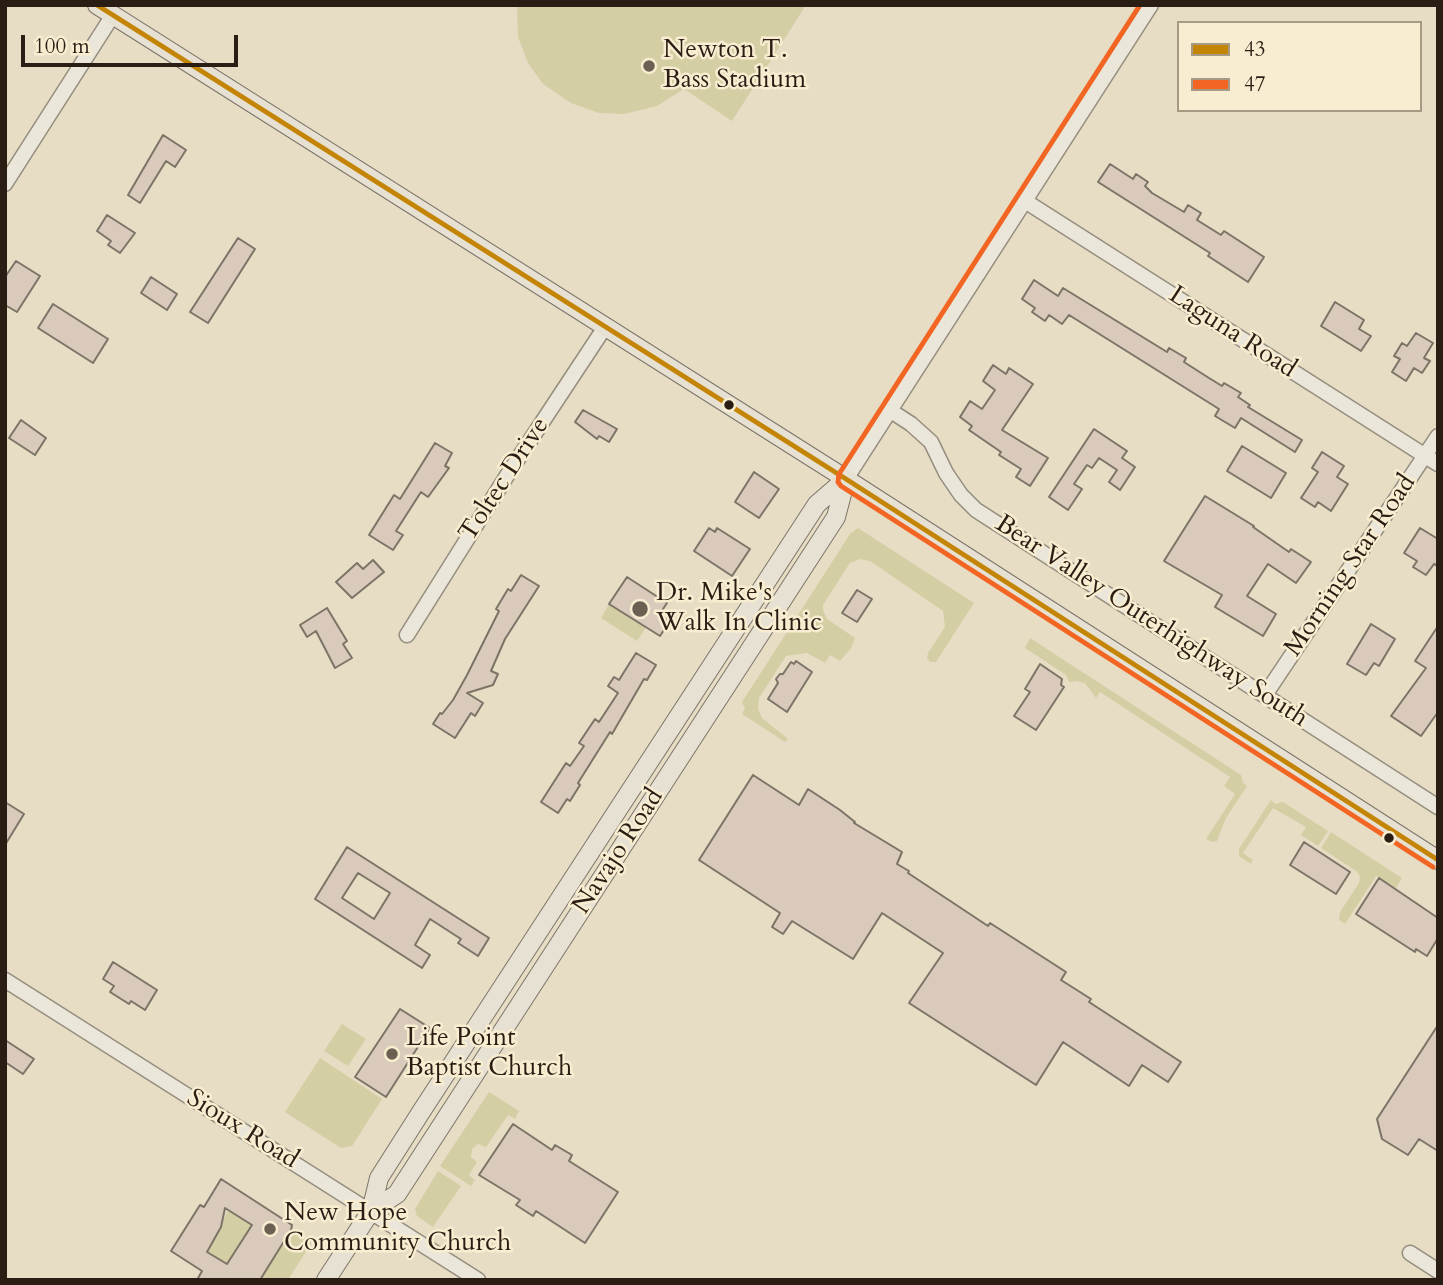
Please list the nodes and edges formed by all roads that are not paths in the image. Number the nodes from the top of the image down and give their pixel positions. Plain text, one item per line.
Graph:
1 (97, 5) edge
2 (1151, 5) edge
3 (113, 15) junction
4 (5, 184) edge
5 (1026, 201) junction
6 (605, 327) junction
7 (891, 411) junction
8 (1438, 436) edge
9 (1431, 460) edge
10 (846, 479) junction
11 (407, 635) dead end
12 (1265, 695) junction
13 (1438, 807) edge
14 (1438, 860) edge
15 (5, 980) edge
16 (371, 1211) junction
17 (1410, 1253) dead end
18 (1438, 1271) edge
19 (326, 1280) edge
20 (478, 1280) edge

1 - 3 main road
2 - 5 street, Navajo Road
3 - 4 street
3 - 6 main road
5 - 7 street, Navajo Road
5 - 9 street, Laguna Road
6 - 10 main road
6 - 11 street, Toltec Drive
7 - 10 street, Navajo Road
7 - 12 street, Bear Valley Outerhighway South
8 - 9 street, Morning Star Road
9 - 12 street, Morning Star Road
10 - 14 main road
10 - 16 main road, Navajo Road
10 - 16 main road, Navajo Road
12 - 13 street, Bear Valley Outerhighway South
15 - 16 street, Sioux Road
16 - 19 main road, Navajo Road
16 - 20 street, Sioux Road
17 - 18 street

